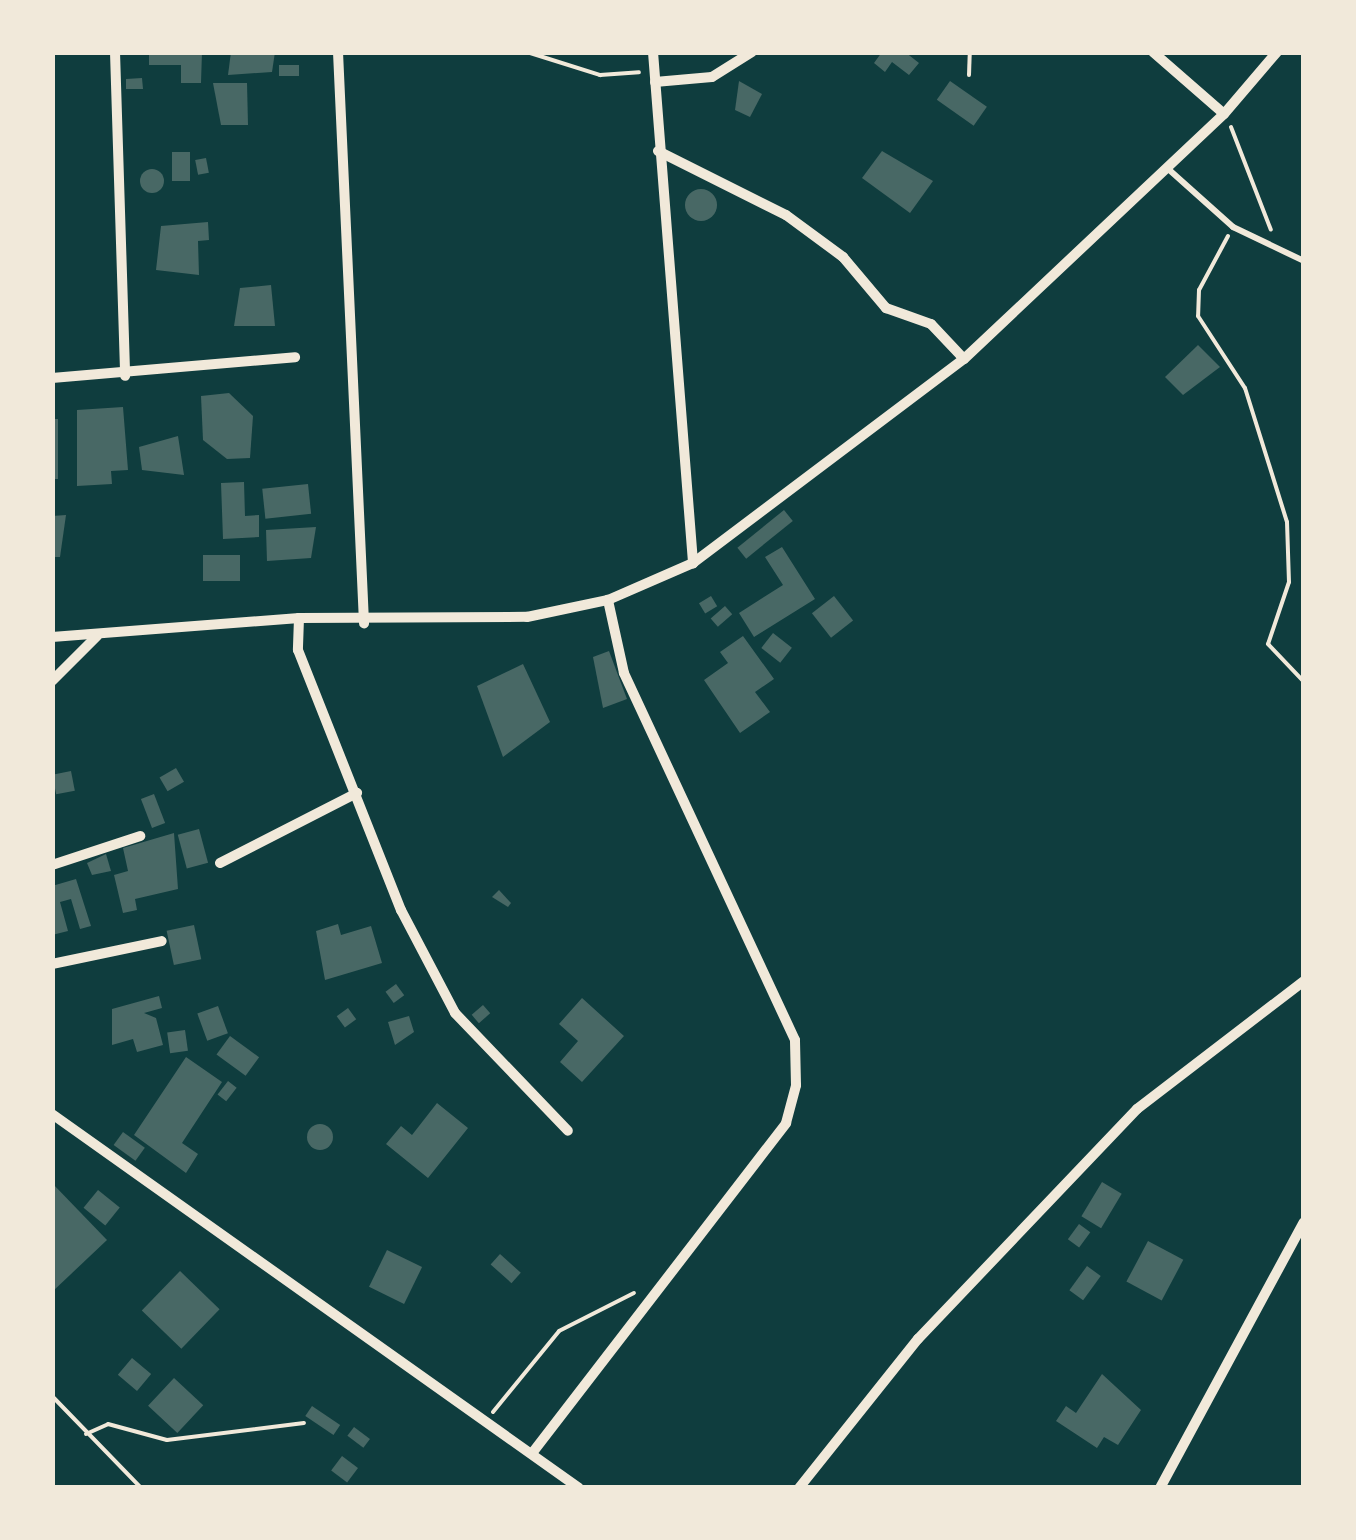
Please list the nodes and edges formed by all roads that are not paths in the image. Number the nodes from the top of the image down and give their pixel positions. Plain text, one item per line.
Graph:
1 (115, 52) edge
2 (338, 52) edge
3 (653, 52) edge
4 (752, 52) edge
5 (1153, 52) edge
6 (1277, 52) edge
7 (654, 76) junction
8 (1224, 114) junction
9 (658, 151) junction
10 (1166, 168) junction
11 (1304, 261) edge
12 (296, 358) dead end
13 (964, 358) junction
14 (125, 376) junction
15 (52, 378) edge
16 (694, 562) junction
17 (608, 600) junction
18 (299, 618) junction
19 (364, 622) junction
20 (97, 636) junction
21 (52, 637) edge
22 (52, 681) edge
23 (357, 793) junction
24 (140, 836) dead end
25 (220, 863) dead end
26 (52, 865) edge
27 (162, 941) dead end
28 (52, 964) edge
29 (1304, 981) edge
30 (52, 1114) edge
31 (568, 1131) dead end
32 (1304, 1222) edge
33 (533, 1452) junction
34 (579, 1488) edge
35 (798, 1488) edge
36 (1160, 1488) edge

1 - 14 street
2 - 19 street
3 - 7 street
4 - 7 street
5 - 8 street
6 - 8 street
7 - 9 street
8 - 10 street
9 - 13 street
9 - 16 street
10 - 11 lane
10 - 13 street
12 - 14 street
13 - 16 street
14 - 15 street
16 - 17 street
17 - 19 street
17 - 33 street
18 - 19 street
18 - 20 street
18 - 23 street
20 - 21 street
20 - 22 street
23 - 25 street
23 - 31 street
24 - 26 street
27 - 28 street
29 - 35 street
30 - 33 street
32 - 36 street
33 - 34 street

